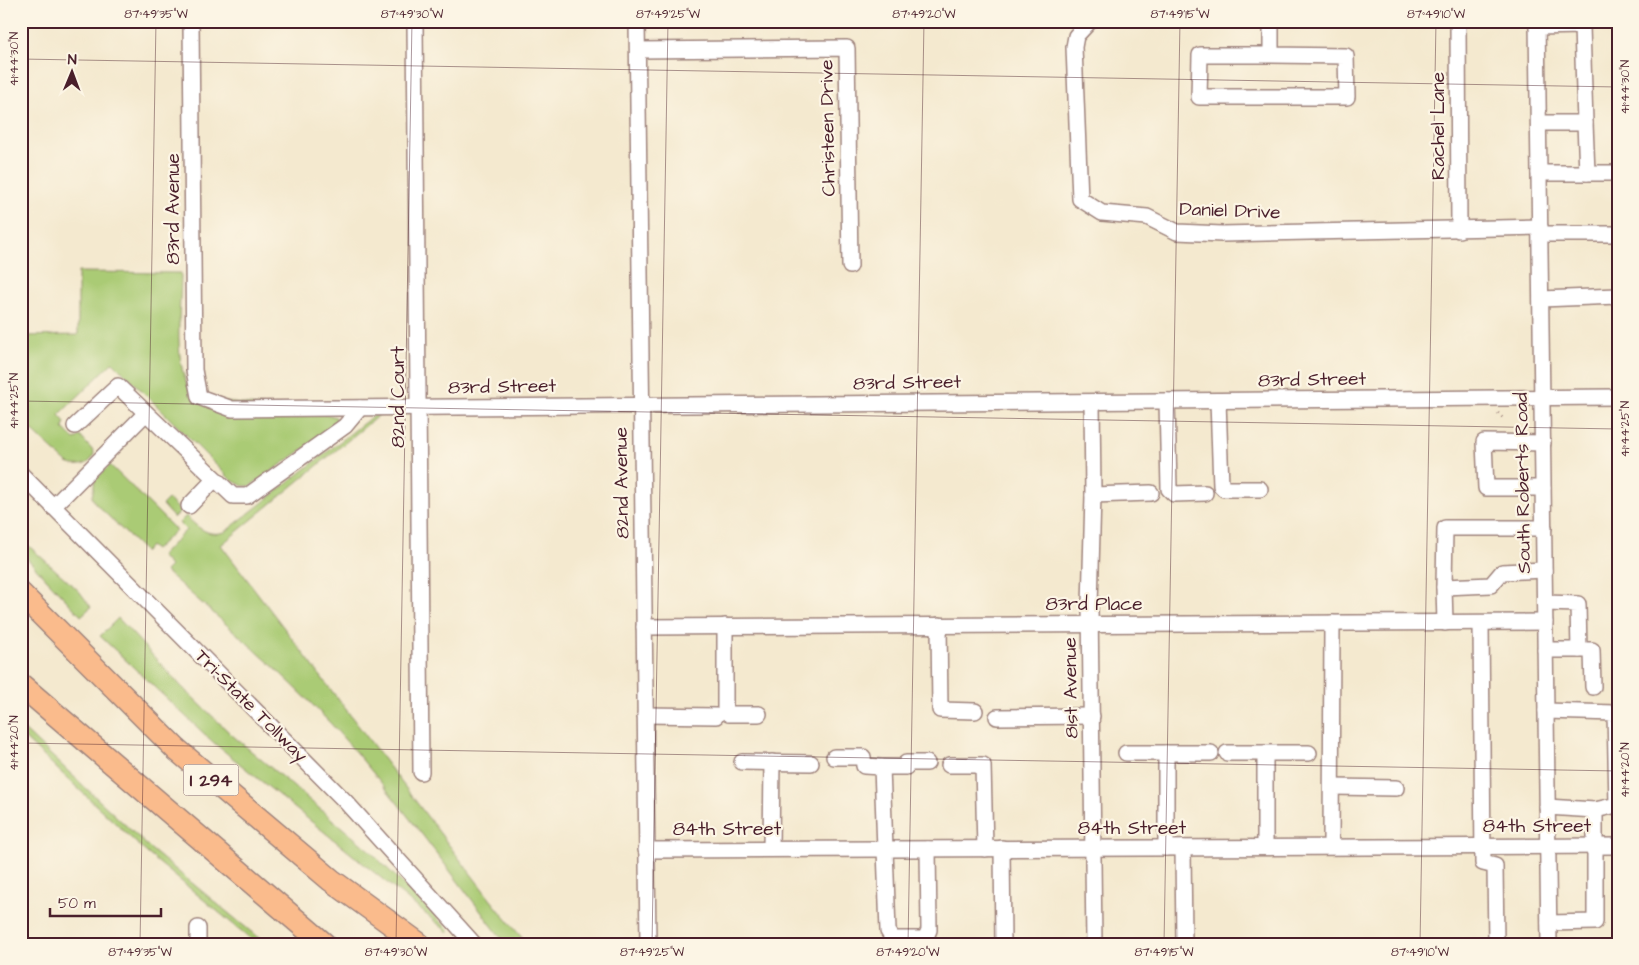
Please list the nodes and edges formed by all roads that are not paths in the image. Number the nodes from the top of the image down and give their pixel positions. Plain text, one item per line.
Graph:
1 (191, 21) edge
2 (415, 21) edge
3 (637, 21) edge
4 (1090, 21) edge
5 (1271, 21) edge
6 (1458, 21) edge
7 (1537, 24) edge
8 (1582, 24) edge
9 (638, 50) junction
10 (1271, 55) junction
11 (1539, 123) junction
12 (1585, 123) junction
13 (1539, 173) junction
14 (1587, 173) junction
15 (1618, 173) edge
16 (1459, 230) junction
17 (1540, 231) junction
18 (1618, 234) edge
19 (850, 266) dead end
20 (1618, 296) edge
21 (1541, 299) junction
22 (199, 396) joint
23 (1618, 397) edge
24 (1542, 398) junction
25 (1167, 401) junction
26 (1218, 401) junction
27 (1092, 402) junction
28 (642, 406) junction
29 (360, 408) junction
30 (418, 408) junction
31 (146, 413) junction
32 (75, 426) dead end
33 (1543, 443) junction
34 (21, 474) edge
35 (215, 478) junction
36 (1543, 488) junction
37 (1260, 489) dead end
38 (1152, 493) dead end
39 (1205, 493) dead end
40 (1093, 495) junction
41 (189, 506) dead end
42 (53, 507) junction
43 (1544, 528) junction
44 (1544, 570) junction
45 (1444, 587) junction
46 (21, 594) edge
47 (1545, 603) junction
48 (1545, 622) junction
49 (1332, 623) junction
50 (1445, 623) junction
51 (1481, 623) junction
52 (1091, 624) junction
53 (939, 625) junction
54 (644, 626) junction
55 (725, 626) junction
56 (1545, 650) junction
57 (1579, 650) junction
58 (21, 685) edge
59 (1593, 687) dead end
60 (975, 711) dead end
61 (1546, 711) junction
62 (759, 714) dead end
63 (645, 715) junction
64 (716, 716) dead end
65 (1092, 716) junction
66 (997, 717) dead end
67 (1126, 753) dead end
68 (1166, 753) junction
69 (1265, 753) junction
70 (1309, 753) dead end
71 (834, 757) dead end
72 (742, 762) dead end
73 (772, 762) junction
74 (811, 763) dead end
75 (927, 763) dead end
76 (949, 765) dead end
77 (882, 766) junction
78 (422, 772) dead end
79 (1332, 787) junction
80 (1396, 788) dead end
81 (1547, 807) junction
82 (1595, 810) junction
83 (1548, 845) junction
84 (1332, 846) junction
85 (1482, 846) junction
86 (1596, 846) junction
87 (1618, 846) edge
88 (1265, 847) junction
89 (1002, 848) junction
90 (1092, 848) junction
91 (1166, 848) junction
92 (1183, 848) junction
93 (771, 849) junction
94 (884, 849) junction
95 (928, 849) junction
96 (985, 849) junction
97 (646, 850) junction
98 (1549, 923) junction
99 (198, 928) dead end
100 (198, 944) edge
101 (324, 944) edge
102 (419, 944) edge
103 (474, 944) edge
104 (648, 944) edge
105 (1003, 944) edge
106 (1094, 944) edge
107 (1184, 944) edge
108 (1496, 944) edge
109 (1549, 944) edge

1 - 22 street, 83rd Avenue
2 - 30 street, 82nd Court
3 - 9 street, 82nd Avenue
4 - 16 street, Daniel Drive
5 - 10 street
6 - 16 street, Rachel Lane
7 - 8 street
7 - 11 street, South Roberts Road
8 - 12 street
9 - 19 street, Christeen Drive
9 - 28 street, 82nd Avenue
10 - 10 street
11 - 12 street
11 - 13 street, South Roberts Road
12 - 14 street
13 - 14 street
13 - 17 street, South Roberts Road
14 - 15 street
16 - 17 street, Daniel Drive
17 - 18 street, Daniel Drive
17 - 21 street, South Roberts Road
20 - 21 street
21 - 24 street, South Roberts Road
22 - 29 street, 83rd Street
23 - 24 street, 83rd Street
24 - 26 street, 83rd Street
24 - 33 street, South Roberts Road
25 - 26 street, 83rd Street
25 - 27 street, 83rd Street
25 - 39 street
26 - 37 street
27 - 28 street, 83rd Street
27 - 40 street, 81st Avenue
28 - 30 street, 83rd Street
28 - 54 street, 82nd Avenue
29 - 30 street, 83rd Street
29 - 35 street
30 - 78 street, 82nd Court
31 - 32 street
31 - 35 street
31 - 42 street
33 - 36 street, South Roberts Road
33 - 36 street
34 - 42 street, Tri-State Tollway
35 - 41 street
36 - 43 street, South Roberts Road
38 - 40 street
40 - 52 street, 81st Avenue
42 - 103 street, Tri-State Tollway
43 - 44 street, South Roberts Road
43 - 45 street
44 - 45 street
44 - 47 street, South Roberts Road
45 - 50 street
46 - 102 highway, I 294
47 - 48 street, South Roberts Road
47 - 57 street
48 - 51 street, 83rd Place
48 - 56 street, South Roberts Road
49 - 50 street, 83rd Place
49 - 52 street, 83rd Place
49 - 79 street
50 - 51 street, 83rd Place
51 - 85 street
52 - 53 street, 83rd Place
52 - 65 street, 81st Avenue
53 - 55 street, 83rd Place
53 - 60 street
54 - 55 street, 83rd Place
54 - 63 street, 82nd Avenue
55 - 62 street
56 - 57 street
56 - 61 street, South Roberts Road
57 - 59 street
58 - 101 highway, I 294
61 - 81 street, South Roberts Road
61 - 82 street
63 - 64 street
63 - 97 street, 82nd Avenue
65 - 66 street
65 - 90 street, 81st Avenue
67 - 68 street
68 - 69 street
68 - 91 street
69 - 70 street
69 - 88 street
71 - 77 street
72 - 73 street
73 - 74 street
73 - 93 street
75 - 77 street
76 - 96 street
77 - 94 street
79 - 80 street
79 - 84 street
81 - 82 street
81 - 83 street, South Roberts Road
82 - 86 street
83 - 85 street, 84th Street
83 - 86 street, 84th Street
83 - 98 street, South Roberts Road
84 - 85 street, 84th Street
84 - 88 street, 84th Street
85 - 108 street
86 - 87 street, 84th Street
86 - 98 street
88 - 92 street, 84th Street
89 - 90 street, 84th Street
89 - 96 street, 84th Street
89 - 105 street
90 - 91 street, 84th Street
90 - 106 street, 81st Avenue
91 - 92 street, 84th Street
92 - 107 street
93 - 94 street, 84th Street
93 - 97 street, 84th Street
94 - 95 street, 84th Street
94 - 95 street
95 - 96 street, 84th Street
97 - 104 street, 82nd Avenue
98 - 109 street, South Roberts Road
99 - 100 street

